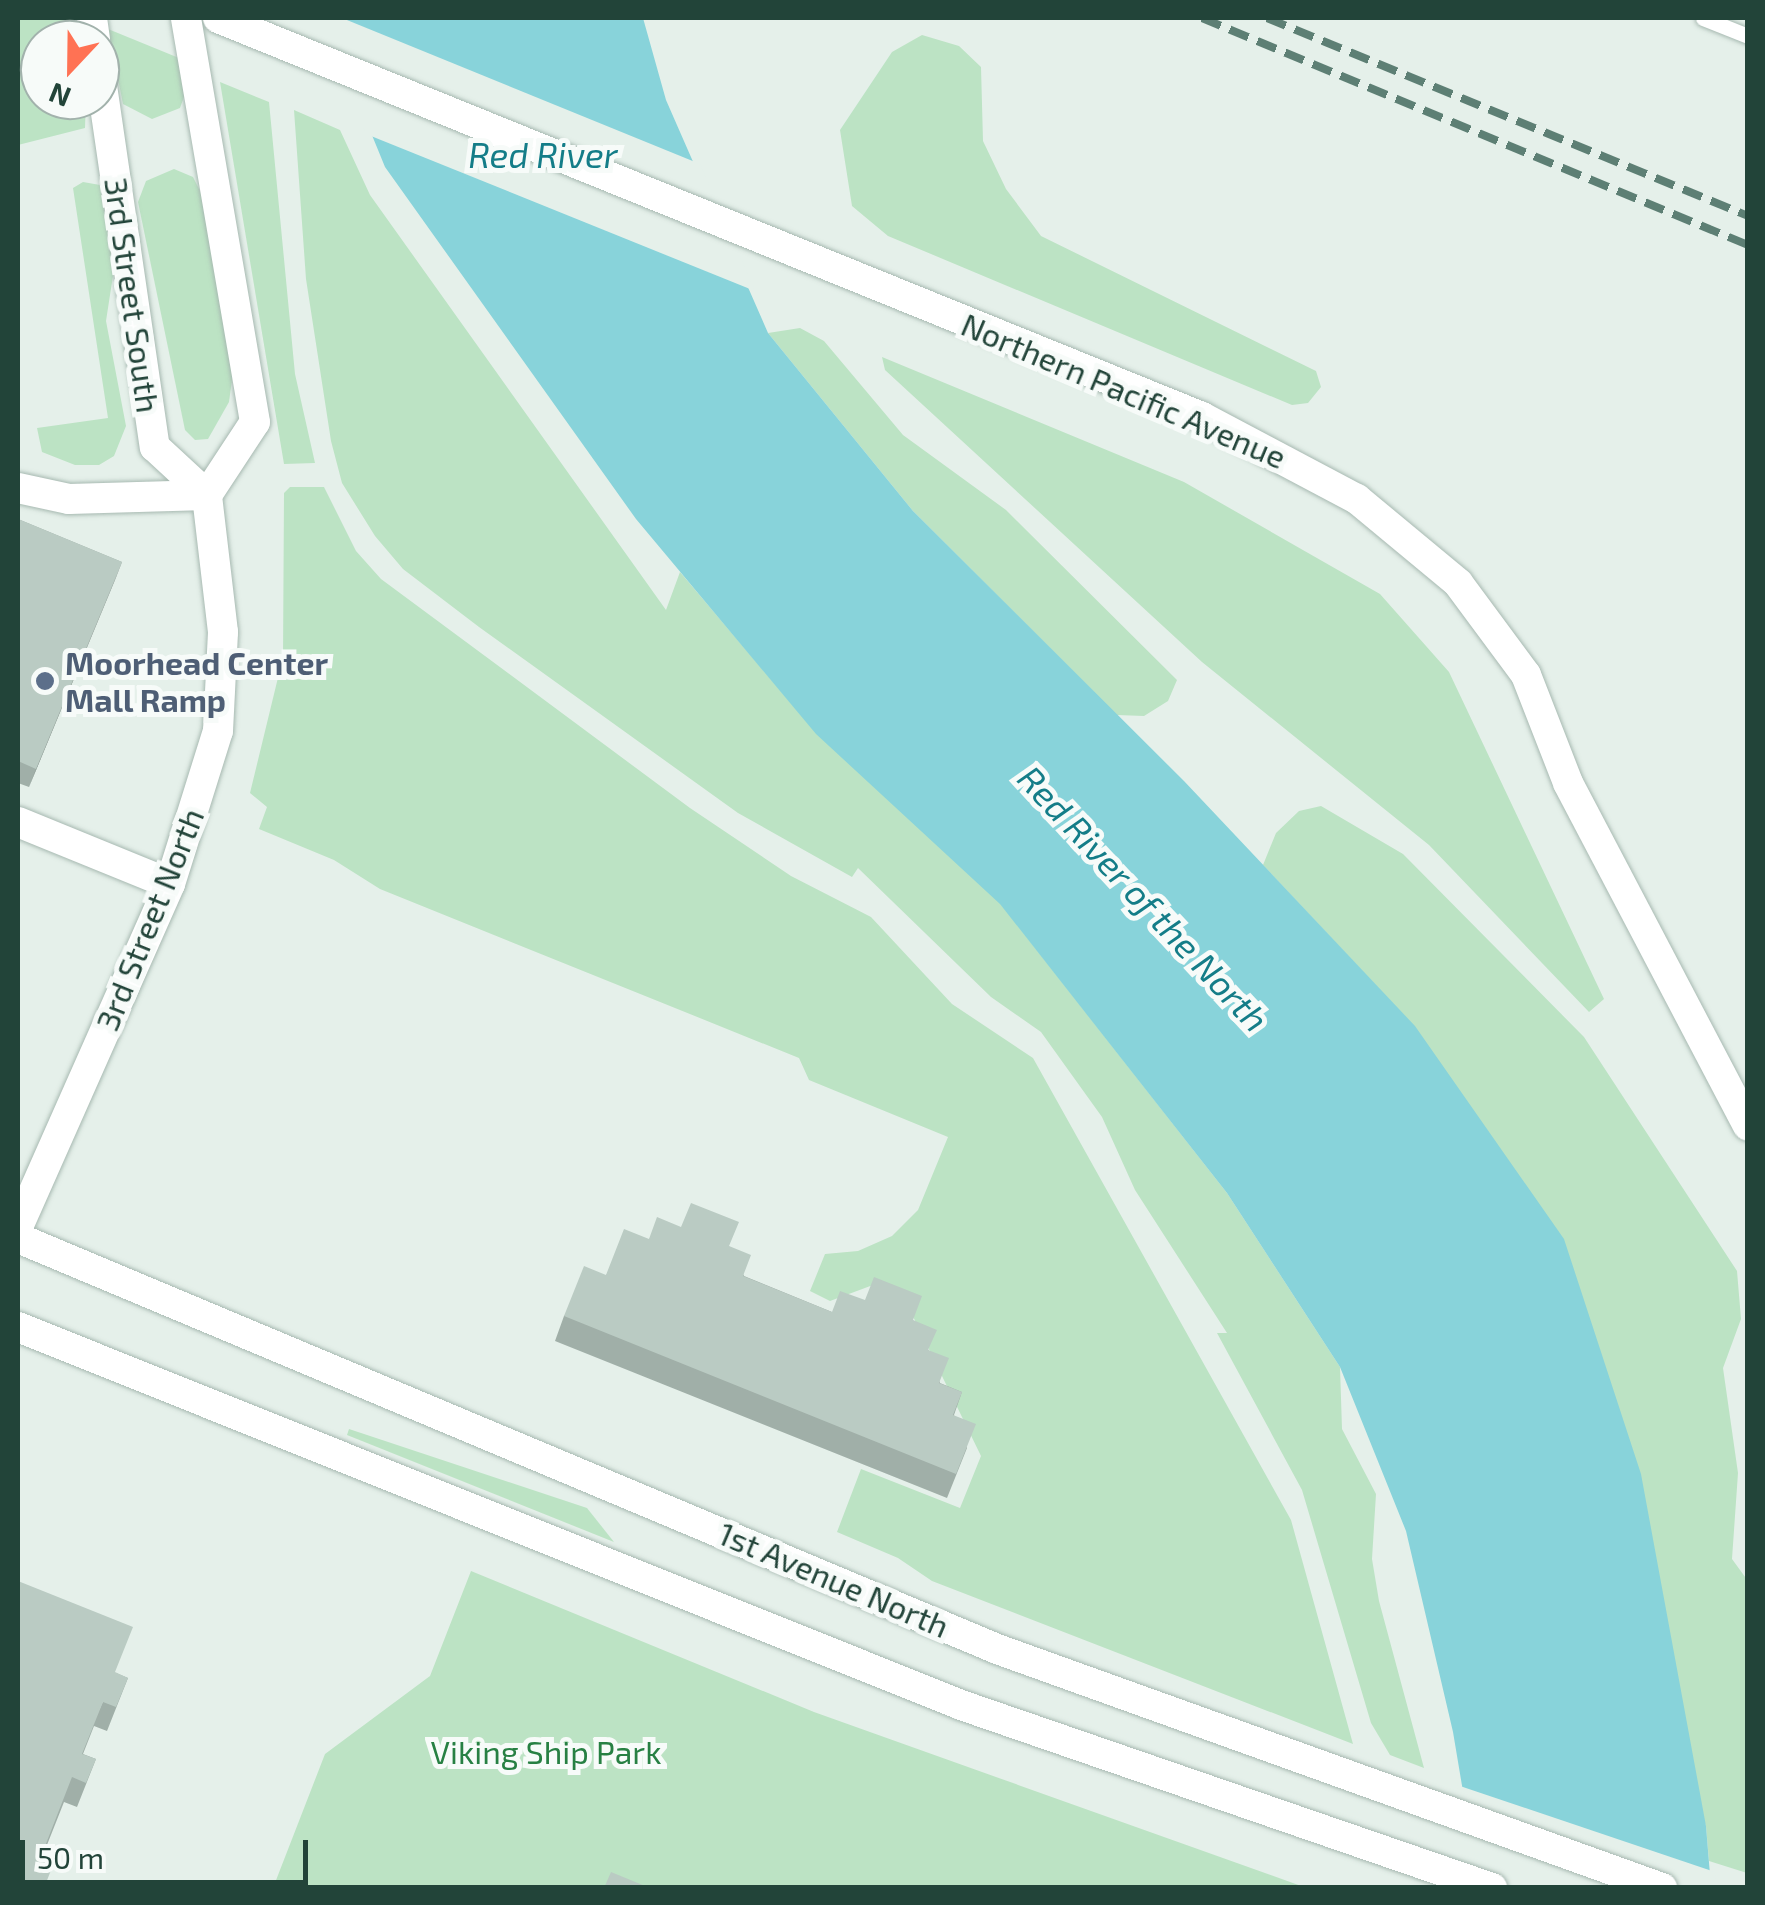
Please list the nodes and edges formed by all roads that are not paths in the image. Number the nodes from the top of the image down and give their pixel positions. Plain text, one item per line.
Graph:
1 (186, 18) edge
2 (218, 18) edge
3 (1703, 18) edge
4 (1748, 36) edge
5 (107, 120) edge
6 (18, 488) edge
7 (207, 494) junction
8 (18, 822) edge
9 (170, 884) junction
10 (1748, 1126) edge
11 (18, 1227) edge
12 (18, 1238) edge
13 (18, 1327) edge
14 (1492, 1888) edge
15 (1662, 1888) edge

1 - 7 street
2 - 10 street, Northern Pacific Avenue
3 - 4 lane
5 - 7 street, 3rd Street South
6 - 7 street
7 - 9 street, 3rd Street North
8 - 9 street
9 - 11 street, 3rd Street North
12 - 15 street, 1st Avenue North
13 - 14 street, 1st Avenue North

